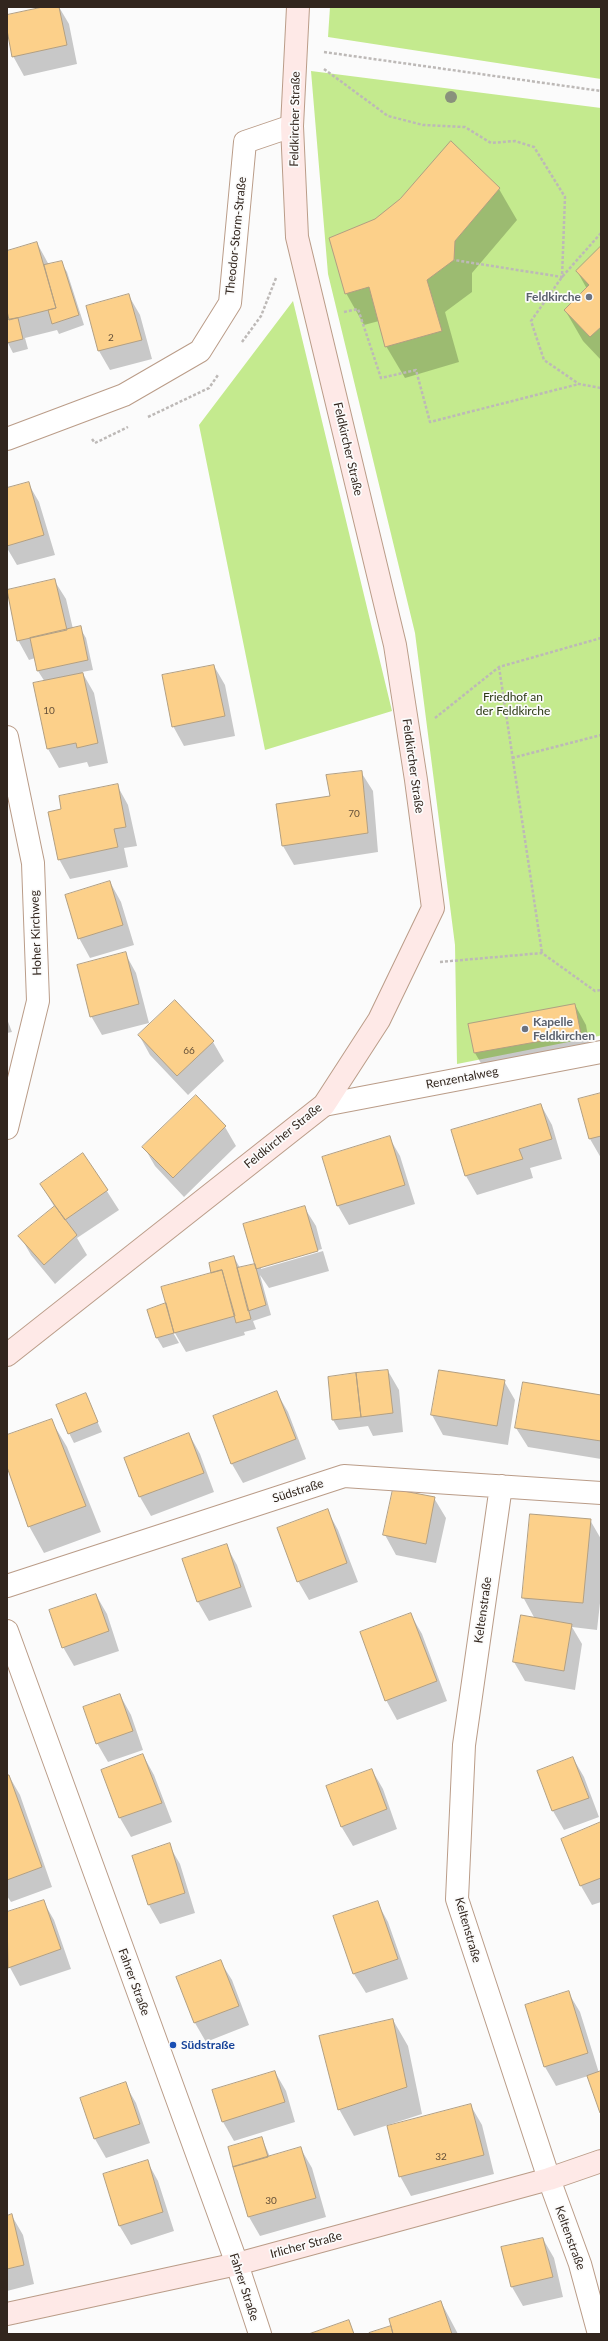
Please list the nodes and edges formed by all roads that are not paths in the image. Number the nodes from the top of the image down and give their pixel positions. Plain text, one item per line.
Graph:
1 (298, 7) edge
2 (292, 126) junction
3 (7, 439) edge
4 (7, 737) edge
5 (601, 1052) edge
6 (324, 1105) junction
7 (7, 1128) edge
8 (7, 1355) edge
9 (501, 1486) junction
10 (601, 1493) edge
11 (7, 1586) edge
12 (7, 1631) edge
13 (601, 2161) edge
14 (549, 2179) junction
15 (237, 2264) junction
16 (7, 2314) edge
17 (260, 2334) edge
18 (599, 2334) edge

1 - 2 street, Feldkircher Straße
2 - 3 street, Theodor-Storm-Straße
2 - 6 street, Feldkircher Straße
4 - 7 street, Hoher Kirchweg
5 - 6 street, Renzentalweg
6 - 8 street, Feldkircher Straße
9 - 10 street, Südstraße
9 - 11 street, Südstraße
9 - 14 street, Keltenstraße
12 - 15 street, Fahrer Straße
13 - 14 street, Irlicher Straße
14 - 15 street, Irlicher Straße
14 - 18 street, Keltenstraße
15 - 16 street, Irlicher Straße
15 - 17 street, Fahrer Straße

